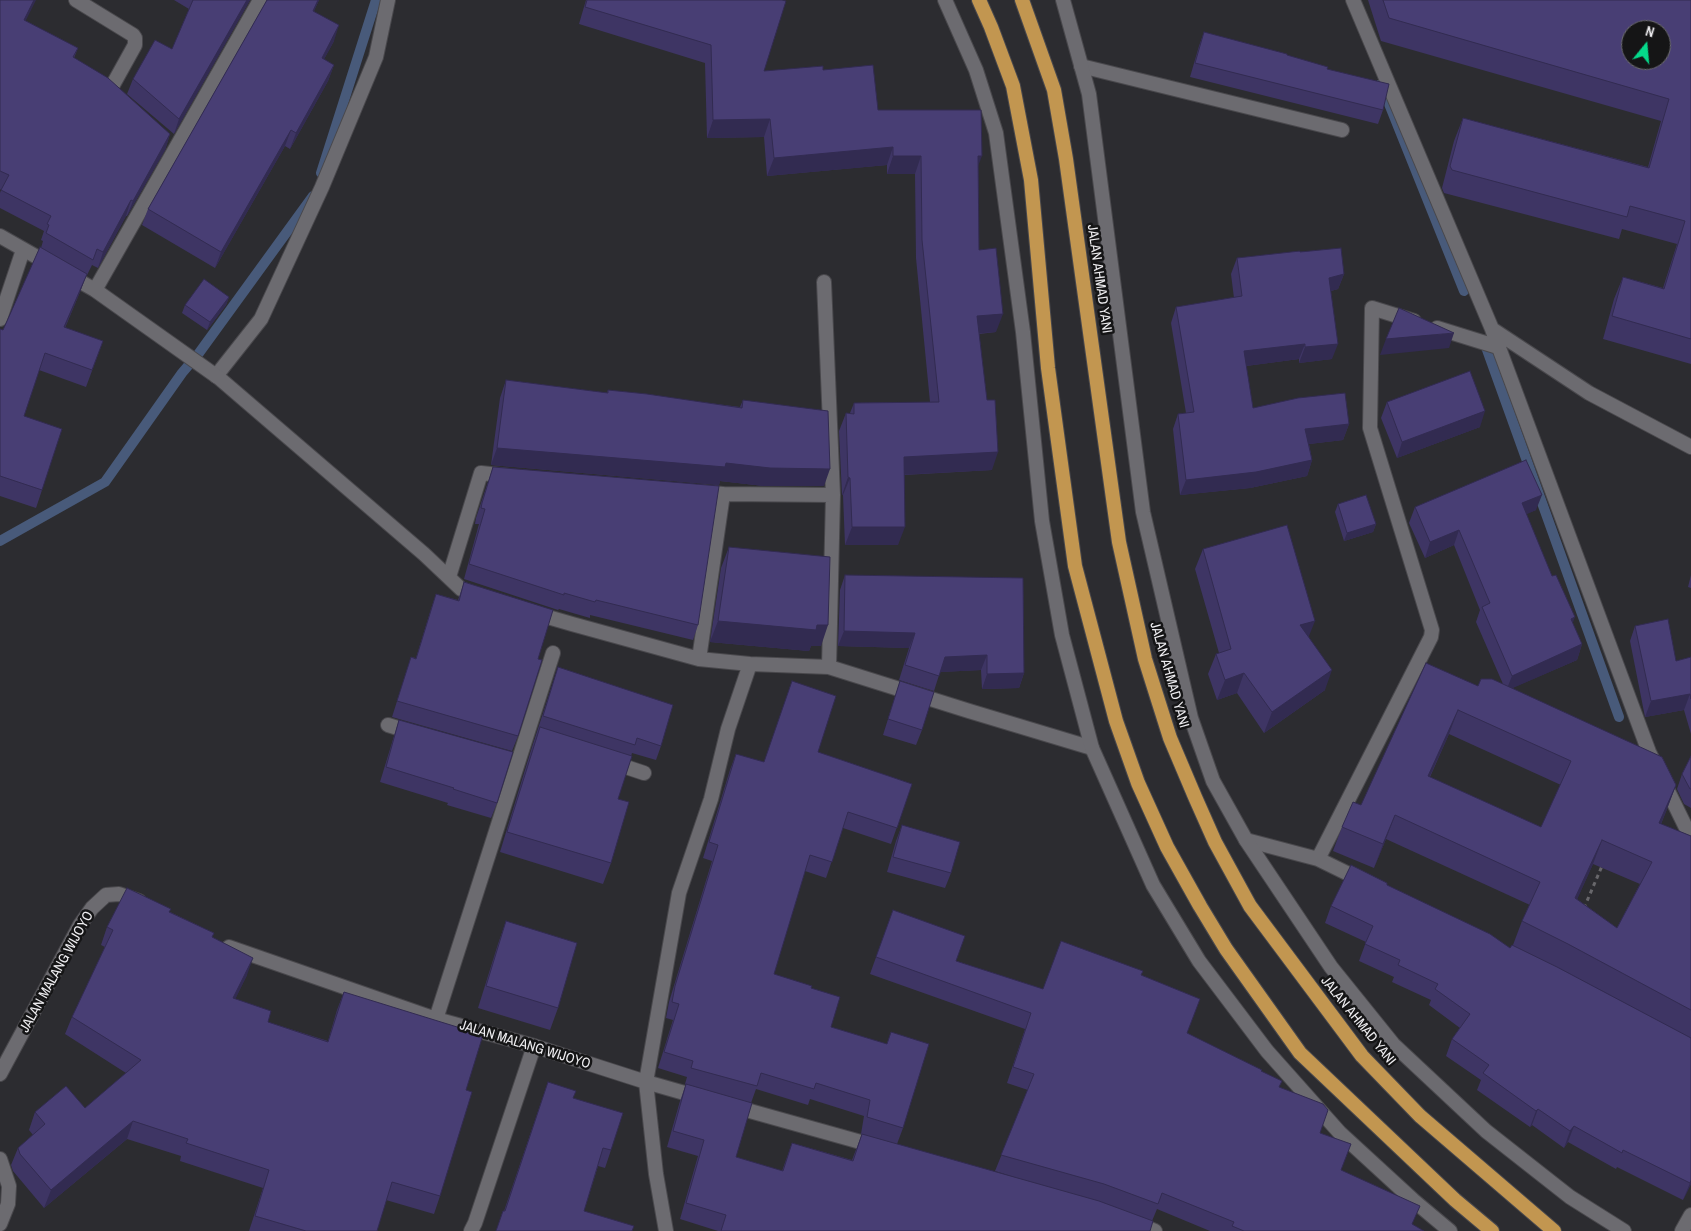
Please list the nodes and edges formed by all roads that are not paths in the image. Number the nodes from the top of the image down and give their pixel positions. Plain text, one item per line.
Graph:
1 (76, 0) edge
2 (260, 0) edge
3 (388, 0) edge
4 (945, 0) edge
5 (979, 0) edge
6 (1022, 0) edge
7 (1063, 0) edge
8 (1353, 0) edge
9 (1081, 66) junction
10 (125, 105) edge
11 (1342, 130) dead end
12 (0, 236) edge
13 (23, 250) junction
14 (824, 282) dead end
15 (95, 290) junction
16 (0, 319) edge
17 (1492, 329) junction
18 (1498, 346) junction
19 (218, 377) junction
20 (1691, 447) edge
21 (519, 477) edge
22 (685, 491) edge
23 (724, 494) junction
24 (833, 495) junction
25 (447, 574) junction
26 (488, 598) edge
27 (526, 610) edge
28 (553, 654) dead end
29 (699, 659) junction
30 (750, 664) junction
31 (830, 667) junction
32 (388, 725) dead end
33 (426, 736) edge
34 (1092, 748) junction
35 (599, 759) edge
36 (644, 773) dead end
37 (1691, 838) edge
38 (1246, 840) junction
39 (1318, 860) junction
40 (1371, 885) edge
41 (151, 907) edge
42 (218, 942) edge
43 (436, 1019) junction
44 (534, 1046) junction
45 (0, 1074) edge
46 (646, 1082) junction
47 (885, 1149) edge
48 (0, 1159) edge
49 (1691, 1215) edge
50 (1122, 1218) edge
51 (0, 1224) edge
52 (470, 1231) edge
53 (666, 1231) edge
54 (1155, 1231) edge
55 (1450, 1231) edge
56 (1492, 1231) edge
57 (1554, 1231) edge
58 (1624, 1231) edge
59 (1682, 1231) edge

1 - 10 street
2 - 15 street
3 - 19 street
4 - 34 street
5 - 56 highway
6 - 57 highway, JALAN AHMAD YANI
7 - 9 street
8 - 17 street
9 - 11 street
9 - 38 street
12 - 13 street
13 - 15 street
13 - 16 street
14 - 24 street
15 - 19 street
17 - 18 street
17 - 20 street
18 - 37 street
18 - 39 street
19 - 25 street
21 - 25 street
22 - 23 street
23 - 24 street
23 - 29 street
24 - 31 street
25 - 26 street
27 - 29 street
28 - 43 street
29 - 30 street
30 - 31 street
30 - 46 street
31 - 34 street
32 - 33 street
34 - 55 street
35 - 36 street
38 - 39 street
38 - 58 street
39 - 40 street
41 - 45 street, JALAN MALANG WIJOYO
42 - 43 street, JALAN MALANG WIJOYO
43 - 44 street, JALAN MALANG WIJOYO
44 - 46 street, JALAN MALANG WIJOYO
44 - 52 street
46 - 47 street, JALAN MALANG WIJOYO
46 - 53 street
48 - 51 street
49 - 59 street
50 - 54 street

